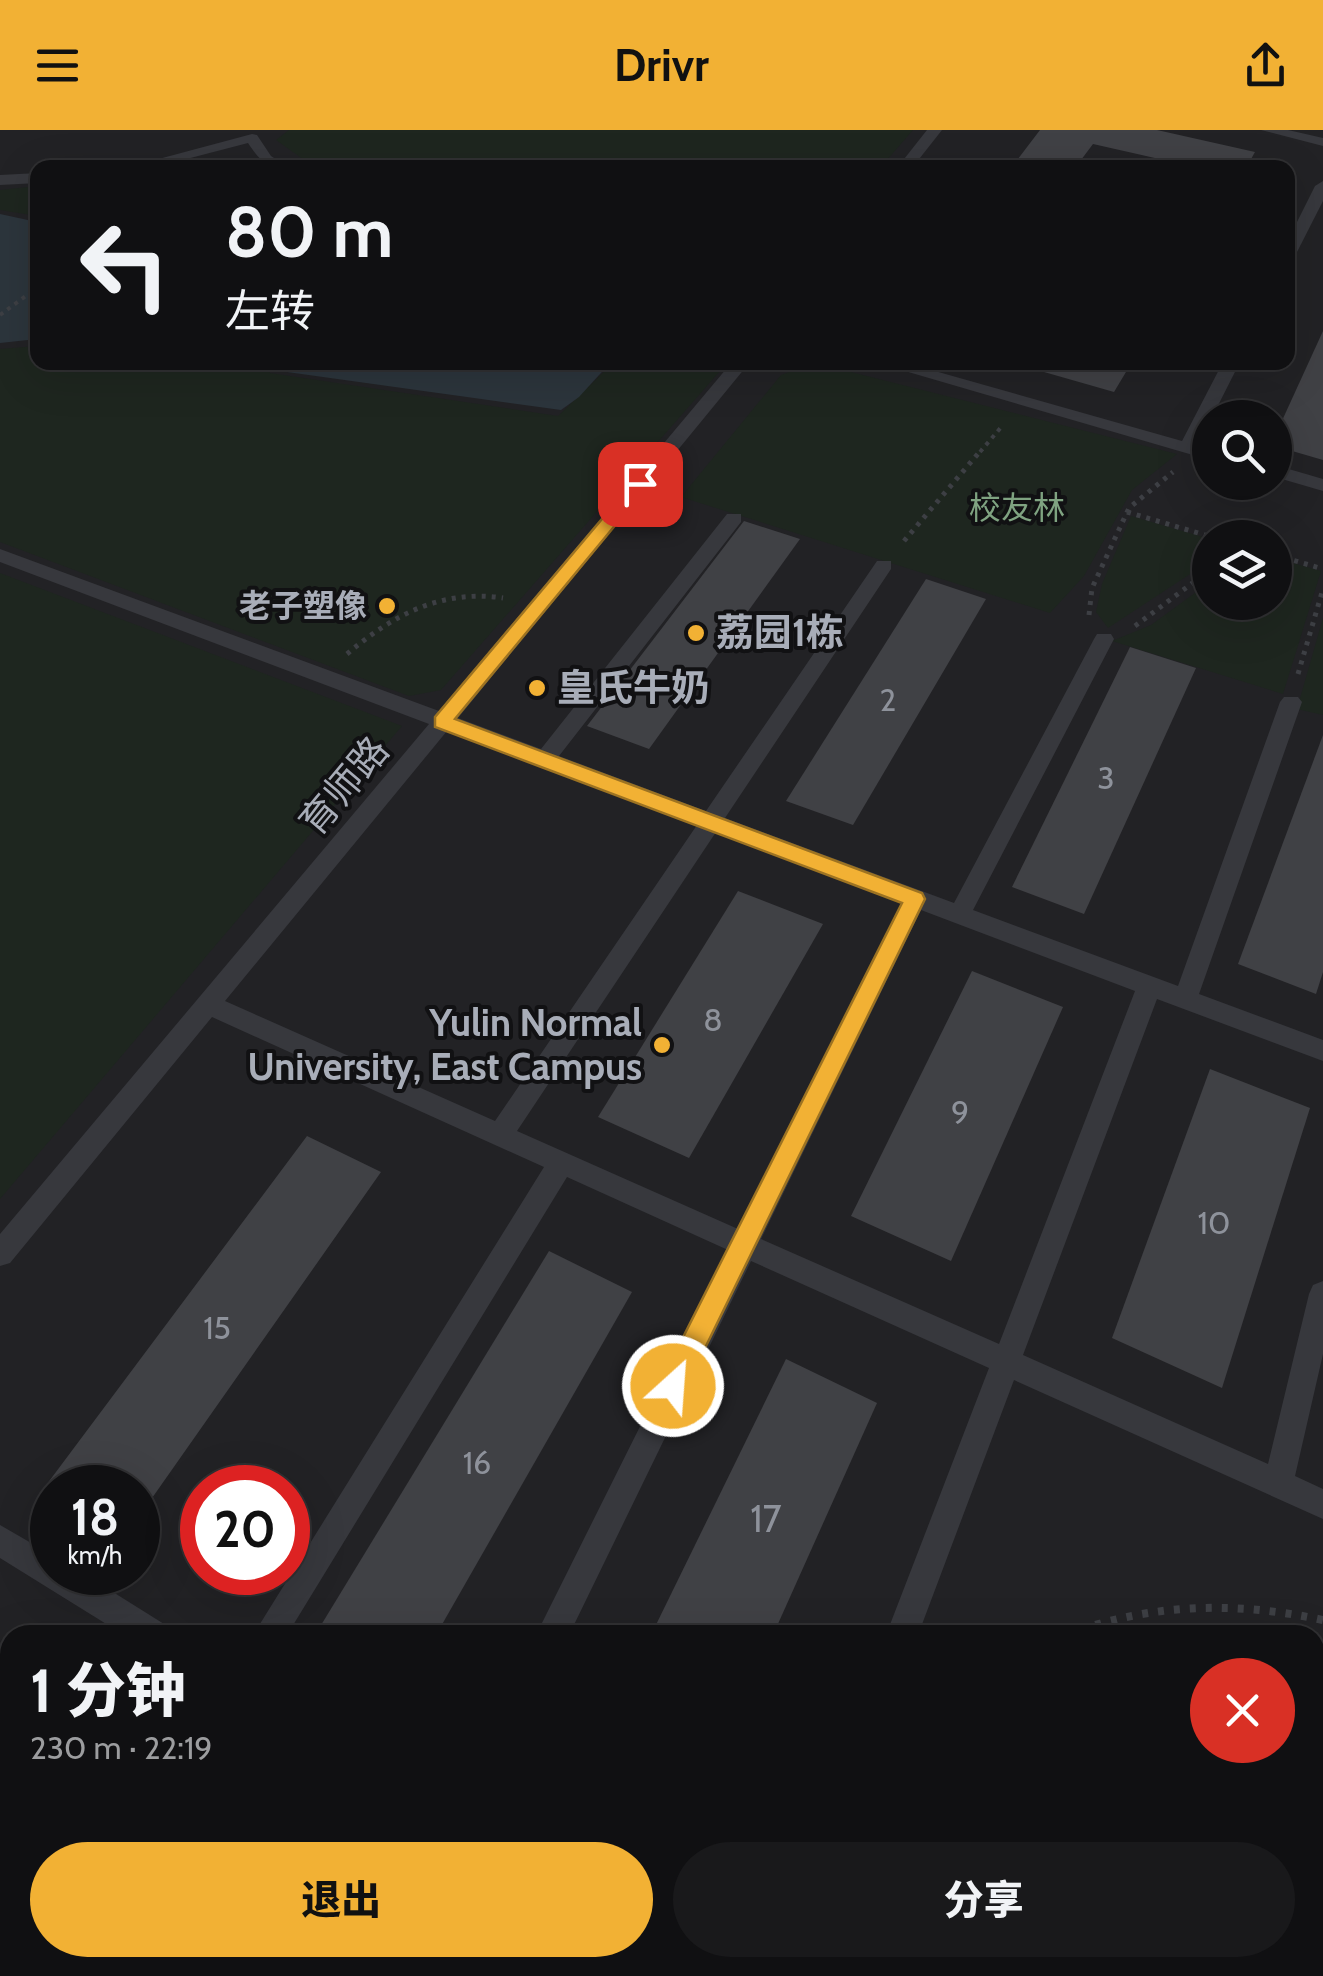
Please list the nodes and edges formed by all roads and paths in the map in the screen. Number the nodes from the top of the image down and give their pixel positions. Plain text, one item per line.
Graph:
1 (935, 130) edge
2 (1268, 130) edge
3 (256, 134) edge
4 (1323, 142) edge
5 (241, 153) dead end
6 (161, 160) edge
7 (268, 160) edge
8 (911, 160) edge
9 (30, 178) edge
10 (0, 180) edge
11 (1323, 186) edge
12 (1295, 240) edge
13 (30, 294) edge
14 (0, 315) edge
15 (735, 370) edge
16 (910, 370) edge
17 (1229, 370) edge
18 (1217, 400) edge
19 (1023, 402) junction
20 (1192, 448) edge
21 (1192, 455) edge
22 (1292, 477) edge
23 (1323, 485) edge
24 (1127, 512) junction
25 (734, 518) dead end
26 (1192, 531) edge
27 (0, 555) edge
28 (1292, 560) edge
29 (884, 565) joint
30 (1323, 569) edge
31 (1192, 584) edge
32 (1323, 588) edge
33 (538, 607) junction
34 (1104, 640) junction
35 (322, 677) junction
36 (1291, 702) joint
37 (442, 722) junction
38 (544, 760) junction
39 (713, 823) junction
40 (915, 899) junction
41 (958, 915) junction
42 (1149, 987) junction
43 (1185, 1000) junction
44 (208, 1004) junction
45 (1323, 1052) edge
46 (500, 1134) junction
47 (561, 1162) junction
48 (742, 1244) junction
49 (0, 1254) edge
50 (1323, 1294) edge
51 (1005, 1362) junction
52 (1278, 1484) junction
53 (1323, 1504) edge
54 (2, 1545) edge
55 (1323, 1620) edge
56 (136, 1625) edge
57 (275, 1625) edge
58 (557, 1625) edge
59 (906, 1625) edge
60 (1093, 1625) edge

1 - 8 lane
2 - 4 lane
3 - 5 lane
3 - 6 lane
3 - 7 lane
9 - 10 lane
11 - 12 lane
13 - 14 path
15 - 33 lane, 育师路
16 - 19 lane
17 - 18 lane
19 - 20 lane
19 - 29 path
21 - 24 path
22 - 23 lane
24 - 26 path
24 - 34 path
25 - 38 lane
27 - 35 lane
28 - 30 path
29 - 39 lane
31 - 34 path
32 - 36 path
33 - 35 path
33 - 37 lane, 育师路
34 - 41 lane
35 - 37 lane
36 - 43 lane
37 - 38 lane
37 - 44 lane, 育师路
38 - 39 lane
39 - 40 lane
39 - 46 lane
40 - 41 lane
40 - 48 lane
41 - 42 lane
42 - 43 lane
42 - 51 lane
43 - 45 lane
44 - 46 lane
44 - 49 lane, 育师路
46 - 47 lane
47 - 48 lane
47 - 57 lane
48 - 51 lane
48 - 58 lane
50 - 52 lane
51 - 52 lane
51 - 59 lane
52 - 53 lane
54 - 56 lane
55 - 60 path

